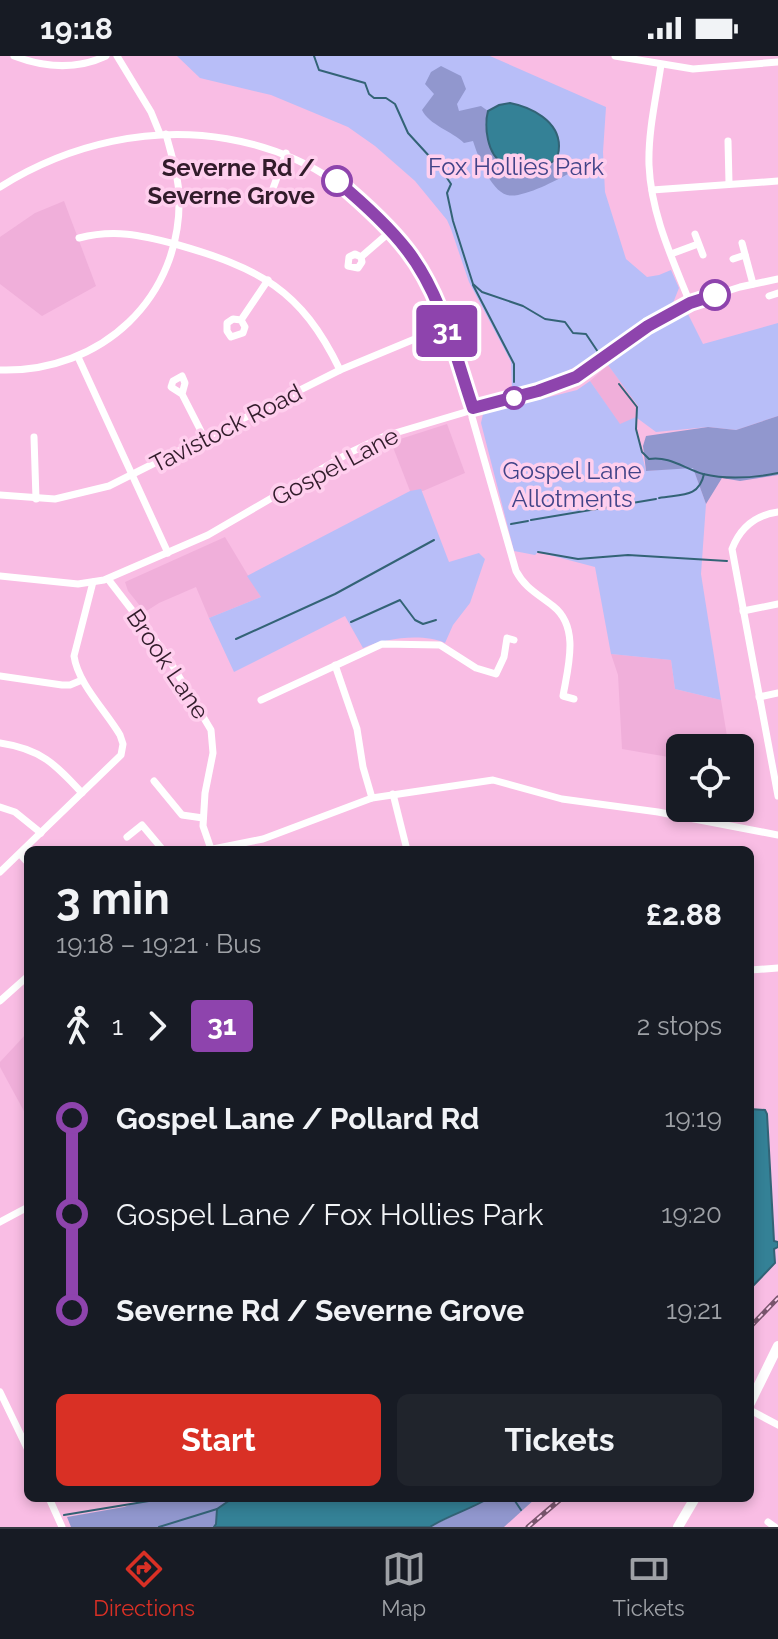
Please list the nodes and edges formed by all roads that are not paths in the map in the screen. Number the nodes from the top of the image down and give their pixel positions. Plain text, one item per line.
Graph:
1 (14, 56) edge
2 (106, 56) edge
3 (117, 56) edge
4 (615, 56) edge
5 (778, 62) edge
6 (661, 65) junction
7 (163, 134) junction
8 (728, 141) dead end
9 (286, 153) junction
10 (778, 181) edge
11 (729, 183) junction
12 (0, 187) edge
13 (652, 190) junction
14 (268, 202) dead end
15 (391, 231) junction
16 (695, 234) dead end
17 (79, 238) dead end
18 (742, 243) dead end
19 (174, 244) junction
20 (698, 244) junction
21 (671, 254) junction
22 (703, 255) dead end
23 (745, 255) junction
24 (361, 257) dead end
25 (733, 259) dead end
26 (268, 280) junction
27 (778, 281) edge
28 (753, 284) junction
29 (778, 293) edge
30 (769, 296) dead end
31 (690, 303) junction
32 (241, 320) dead end
33 (446, 326) junction
34 (78, 357) junction
35 (0, 370) edge
36 (340, 370) junction
37 (182, 394) dead end
38 (473, 408) junction
39 (34, 437) dead end
40 (205, 439) junction
41 (133, 476) junction
42 (0, 495) edge
43 (36, 499) junction
44 (778, 512) edge
45 (168, 553) junction
46 (0, 576) edge
47 (108, 579) junction
48 (93, 582) junction
49 (778, 604) edge
50 (743, 611) junction
51 (514, 640) dead end
52 (335, 665) junction
53 (0, 676) edge
54 (82, 680) junction
55 (778, 693) edge
56 (759, 697) junction
57 (574, 699) dead end
58 (261, 700) dead end
59 (0, 743) edge
60 (154, 781) dead end
61 (82, 793) junction
62 (393, 794) junction
63 (778, 796) edge
64 (372, 798) junction
65 (0, 807) edge
66 (203, 818) junction
67 (41, 833) junction
68 (778, 835) edge
69 (127, 837) dead end
70 (28, 846) edge
71 (160, 846) edge
72 (209, 846) edge
73 (229, 846) edge
74 (406, 846) edge
75 (24, 850) edge
76 (20, 854) junction
77 (24, 858) edge
78 (0, 872) edge
79 (778, 968) edge
80 (754, 970) edge
81 (24, 980) edge
82 (0, 1001) edge
83 (24, 1209) edge
84 (0, 1222) edge
85 (778, 1346) edge
86 (0, 1392) edge
87 (754, 1395) edge
88 (754, 1412) edge
89 (778, 1425) edge
90 (24, 1442) edge
91 (51, 1502) edge
92 (693, 1502) edge
93 (62, 1527) edge
94 (678, 1527) edge

1 - 2 street
3 - 7 street
4 - 6 street
5 - 6 street
6 - 13 street
7 - 9 street
7 - 12 street
7 - 19 street
8 - 11 street
9 - 14 street
9 - 15 street
10 - 11 street
11 - 13 street
13 - 21 street
15 - 24 street
15 - 33 street
16 - 20 street
17 - 19 street
18 - 23 street
19 - 26 street
19 - 34 street
20 - 21 street
20 - 22 street
21 - 31 street
23 - 25 street
23 - 28 street
26 - 32 street
26 - 36 street
27 - 28 street, Gospel Lane
28 - 31 street, Gospel Lane
29 - 30 street
31 - 38 street, Gospel Lane
33 - 36 street, Tavistock Road
33 - 38 street
34 - 35 street
34 - 41 street
36 - 40 street, Tavistock Road
37 - 40 street
38 - 45 street, Gospel Lane
38 - 57 street
39 - 43 street
40 - 41 street, Tavistock Road
41 - 43 street, Tavistock Road
41 - 45 street
42 - 43 street, Tavistock Road
44 - 50 street
45 - 47 street, Gospel Lane
46 - 48 street, Gospel Lane
47 - 48 street, Gospel Lane
47 - 66 street, Brook Lane
48 - 54 street
49 - 50 street
50 - 56 street
51 - 52 street
52 - 58 street
52 - 64 street
53 - 54 street
54 - 61 street
55 - 56 street
56 - 63 street
59 - 61 street
60 - 66 street
61 - 67 street
62 - 64 street
62 - 68 street
62 - 74 street
64 - 73 street
65 - 67 street
66 - 72 street, Brook Lane
67 - 70 street
69 - 71 street
75 - 76 street
76 - 77 street
76 - 78 street
79 - 80 street
81 - 82 street
83 - 84 street
85 - 87 highway
86 - 90 street
88 - 89 street
91 - 93 street
92 - 94 highway

